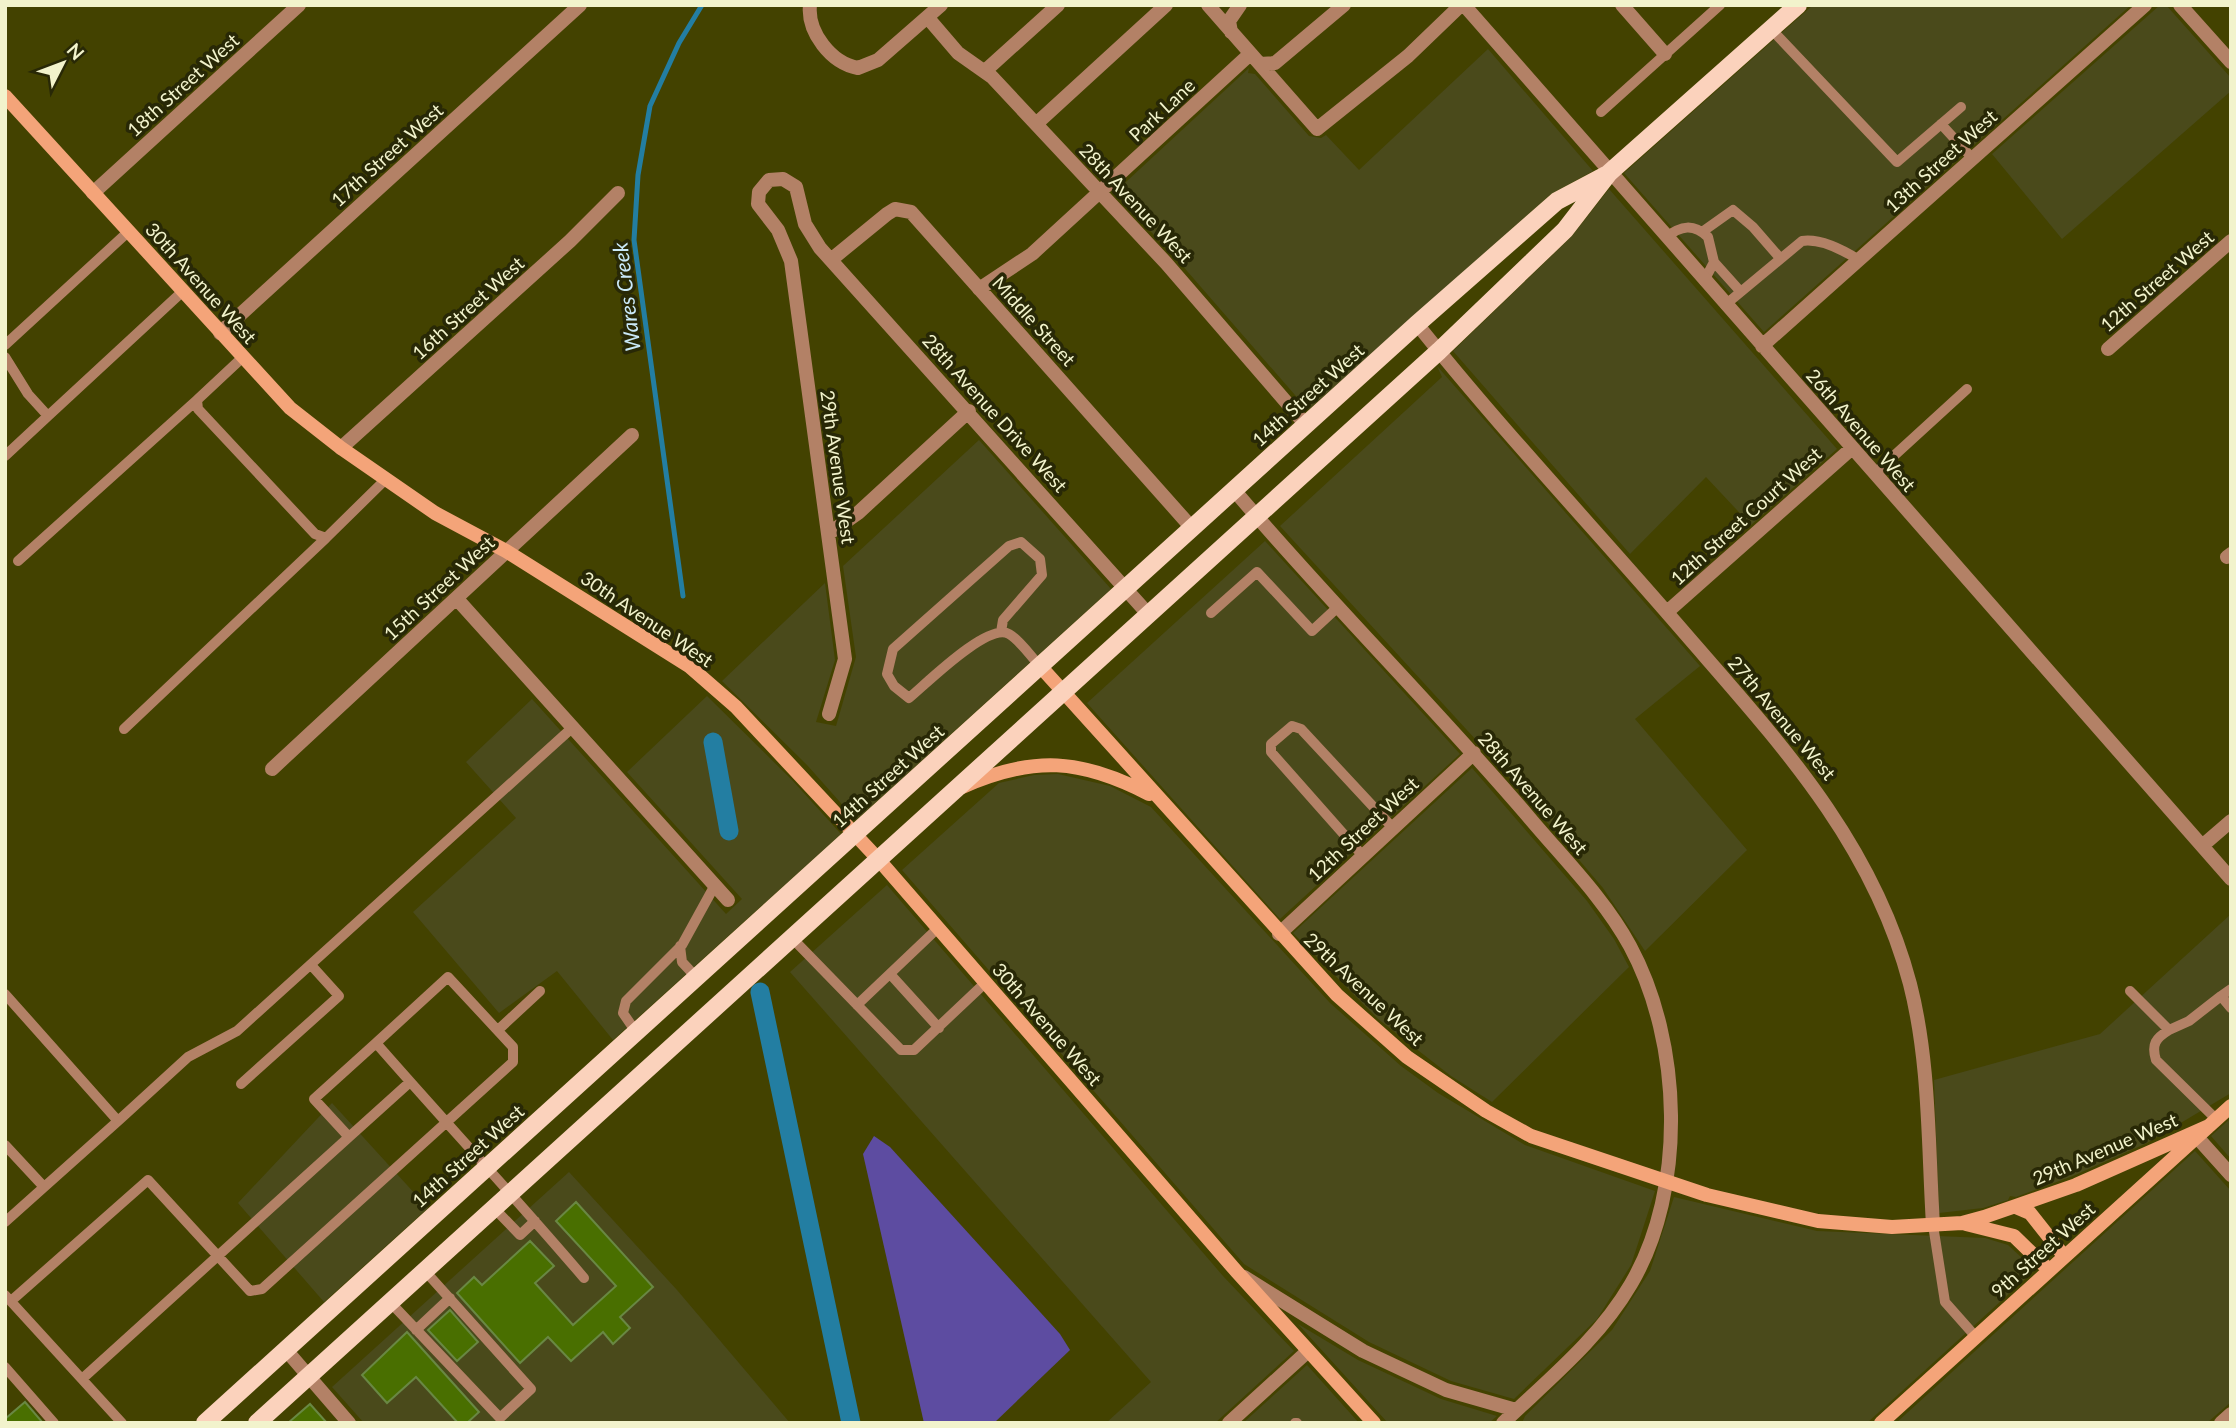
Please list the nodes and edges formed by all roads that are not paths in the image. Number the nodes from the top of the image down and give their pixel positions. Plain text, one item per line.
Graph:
1 (299, 5) edge
2 (580, 5) edge
3 (810, 5) edge
4 (942, 5) edge
5 (1058, 5) edge
6 (1166, 5) edge
7 (1208, 5) edge
8 (1240, 5) edge
9 (1344, 5) edge
10 (1462, 5) edge
11 (1622, 5) edge
12 (1720, 5) edge
13 (1798, 5) edge
14 (2145, 5) edge
15 (2180, 5) edge
16 (928, 18) junction
17 (1771, 29) junction
18 (1231, 32) junction
19 (1665, 54) junction
20 (1255, 60) junction
21 (2231, 62) edge
22 (985, 71) junction
23 (5, 96) edge
24 (1961, 107) dead end
25 (1601, 113) dead end
26 (1036, 124) junction
27 (1941, 124) junction
28 (1973, 159) junction
29 (1609, 173) junction
30 (93, 193) junction
31 (618, 193) dead end
32 (1100, 193) junction
33 (128, 232) junction
34 (1702, 232) junction
35 (812, 237) junction
36 (1666, 237) junction
37 (2231, 241) edge
38 (788, 249) junction
39 (1780, 258) junction
40 (832, 259) junction
41 (1859, 260) junction
42 (1714, 262) junction
43 (1704, 281) junction
44 (979, 289) junction
45 (182, 292) junction
46 (1740, 292) junction
47 (1726, 305) junction
48 (1417, 324) junction
49 (220, 333) junction
50 (5, 345) edge
51 (1762, 346) junction
52 (2108, 349) dead end
53 (1439, 351) junction
54 (5, 357) edge
55 (243, 357) junction
56 (1967, 389) dead end
57 (197, 400) junction
58 (968, 411) junction
59 (48, 416) junction
60 (1306, 425) junction
61 (632, 435) dead end
62 (341, 448) junction
63 (1851, 449) junction
64 (5, 456) edge
65 (1874, 474) junction
66 (386, 479) junction
67 (1234, 490) junction
68 (1257, 517) junction
69 (1192, 528) junction
70 (828, 534) junction
71 (326, 538) junction
72 (506, 551) junction
73 (18, 561) dead end
74 (1125, 589) junction
75 (457, 599) junction
76 (1339, 606) junction
77 (1667, 612) junction
78 (1211, 613) dead end
79 (1149, 615) junction
80 (1001, 632) junction
81 (1040, 666) junction
82 (1063, 692) junction
83 (829, 714) dead end
84 (572, 728) junction
85 (124, 729) dead end
86 (1474, 753) junction
87 (272, 769) dead end
88 (955, 790) junction
89 (1158, 799) junction
90 (2231, 821) edge
91 (1393, 828) junction
92 (855, 834) junction
93 (2202, 846) junction
94 (1363, 856) junction
95 (879, 860) junction
96 (2231, 879) edge
97 (715, 885) junction
98 (728, 900) dead end
99 (938, 928) junction
100 (1279, 934) junction
101 (792, 938) junction
102 (680, 946) junction
103 (311, 965) junction
104 (891, 975) junction
105 (696, 977) junction
106 (985, 983) junction
107 (2130, 990) dead end
108 (540, 991) dead end
109 (2226, 993) edge
110 (5, 994) edge
111 (857, 1005) junction
112 (2231, 1008) edge
113 (939, 1028) junction
114 (498, 1030) junction
115 (2169, 1030) junction
116 (636, 1032) junction
117 (376, 1042) junction
118 (410, 1082) junction
119 (242, 1084) dead end
120 (2231, 1106) edge
121 (118, 1121) junction
122 (445, 1123) junction
123 (2213, 1123) junction
124 (2196, 1136) junction
125 (349, 1137) junction
126 (5, 1144) edge
127 (485, 1169) junction
128 (2231, 1175) edge
129 (1668, 1184) junction
130 (44, 1187) junction
131 (509, 1194) junction
132 (494, 1208) junction
133 (2015, 1208) junction
134 (536, 1221) junction
135 (5, 1222) edge
136 (1962, 1223) junction
137 (1933, 1225) junction
138 (218, 1256) junction
139 (2064, 1256) junction
140 (2049, 1270) junction
141 (425, 1271) junction
142 (1237, 1272) junction
143 (584, 1278) dead end
144 (8, 1298) edge
145 (450, 1298) junction
146 (390, 1303) junction
147 (416, 1330) junction
148 (1976, 1337) junction
149 (286, 1350) junction
150 (1308, 1350) junction
151 (6, 1371) edge
152 (308, 1377) junction
153 (82, 1379) junction
154 (1516, 1410) junction
155 (2231, 1415) edge
156 (54, 1423) edge
157 (122, 1423) edge
158 (205, 1423) edge
159 (257, 1423) edge
160 (349, 1423) edge
161 (1229, 1423) edge
162 (1374, 1423) edge
163 (1503, 1423) edge
164 (1881, 1423) edge
165 (2221, 1423) edge

1 - 30 street, 18th Street West
2 - 49 street, 17th Street West
3 - 16 street
4 - 16 street
5 - 22 street
6 - 26 street
7 - 18 street
8 - 18 street
9 - 20 street, Park Lane
10 - 20 street
10 - 29 street, 26th Avenue West
11 - 19 street
12 - 19 lane
13 - 17 main road, 14th Street West
14 - 28 street, 13th Street West
15 - 21 street
16 - 22 street, 28th Avenue West
17 - 27 lane
17 - 29 main road, 14th Street West
18 - 20 street
19 - 25 lane
20 - 32 street, Park Lane
22 - 26 street, 28th Avenue West
23 - 30 street, 30th Avenue West
24 - 27 lane
26 - 32 street, 28th Avenue West
27 - 28 lane
28 - 41 street, 13th Street West
29 - 36 street, 26th Avenue West
29 - 48 main road, 14th Street West
29 - 53 main road, 14th Street West
30 - 33 street, 30th Avenue West
31 - 62 street, 16th Street West
32 - 44 street, Park Lane
32 - 60 street, 28th Avenue West
33 - 45 street, 30th Avenue West
33 - 50 lane
34 - 36 lane
34 - 39 lane
34 - 42 lane
35 - 38 street
35 - 38 street
35 - 40 street, 28th Avenue Drive West
36 - 43 street, 26th Avenue West
37 - 52 street, 12th Street West
38 - 70 street, 29th Avenue West
39 - 41 lane
39 - 46 lane
40 - 44 street, Middle Street
40 - 58 street, 28th Avenue Drive West
41 - 51 street, 13th Street West
42 - 43 lane
42 - 46 lane
43 - 47 street, 26th Avenue West
44 - 69 street, Middle Street
45 - 49 street, 30th Avenue West
45 - 59 lane
46 - 47 lane
47 - 51 street, 26th Avenue West
48 - 53 street, 27th Avenue West
48 - 60 main road, 14th Street West
49 - 55 street, 30th Avenue West
51 - 63 street, 26th Avenue West
53 - 68 main road, 14th Street West
53 - 77 street, 27th Avenue West
54 - 59 lane
55 - 57 lane
55 - 62 street, 30th Avenue West
56 - 65 lane
57 - 71 lane
57 - 73 lane
58 - 70 street
58 - 74 street, 28th Avenue Drive West
59 - 64 lane
60 - 67 main road, 14th Street West
61 - 72 street, 15th Street West
62 - 66 street, 30th Avenue West
63 - 65 street, 26th Avenue West
63 - 77 street, 12th Street Court West
65 - 93 street, 26th Avenue West
66 - 71 lane
66 - 72 street, 30th Avenue West
67 - 68 street, 28th Avenue West
67 - 69 main road, 14th Street West
68 - 76 street, 28th Avenue West
68 - 79 main road, 14th Street West
69 - 74 main road, 14th Street West
70 - 83 street, 29th Avenue West
71 - 85 lane
72 - 75 street, 15th Street West
72 - 92 street, 30th Avenue West
74 - 79 street, 28th Avenue Drive West
74 - 81 main road, 14th Street West
75 - 84 street
75 - 87 street, 15th Street West
76 - 78 lane
76 - 86 street, 28th Avenue West
77 - 137 street, 27th Avenue West
79 - 82 main road, 14th Street West
80 - 80 lane
80 - 81 lane
81 - 82 street, 29th Avenue West
81 - 92 main road, 14th Street West
82 - 88 main road, 14th Street West
82 - 89 street, 29th Avenue West
84 - 97 street
84 - 103 lane
86 - 91 street, 12th Street West
86 - 129 street, 28th Avenue West
88 - 89 street
88 - 95 main road, 14th Street West
89 - 100 street, 29th Avenue West
90 - 93 street
91 - 94 street, 12th Street West
91 - 94 lane
92 - 95 street, 30th Avenue West
92 - 105 main road, 14th Street West
93 - 96 street, 26th Avenue West
94 - 100 street, 12th Street West
95 - 99 street, 30th Avenue West
95 - 101 main road, 14th Street West
97 - 98 street
97 - 102 lane
99 - 104 lane
99 - 106 street, 30th Avenue West
100 - 129 street, 29th Avenue West
101 - 111 lane
101 - 131 main road, 14th Street West
102 - 105 lane
102 - 116 lane
103 - 119 lane
103 - 121 lane
104 - 111 lane
104 - 113 lane
105 - 116 main road, 14th Street West
106 - 113 lane
106 - 142 street, 30th Avenue West
107 - 115 lane
108 - 114 lane
109 - 112 lane
109 - 115 lane
110 - 121 lane
111 - 113 lane
114 - 117 lane
114 - 122 lane
115 - 123 lane
116 - 127 main road, 14th Street West
117 - 118 lane
117 - 125 lane
118 - 122 lane
118 - 125 lane
120 - 123 street, 9th Street West
121 - 130 lane
122 - 127 lane
122 - 138 lane
123 - 124 street, 9th Street West
123 - 133 street, 29th Avenue West
124 - 128 street
124 - 139 street, 9th Street West
125 - 138 lane
126 - 130 lane
127 - 131 lane
127 - 149 main road, 14th Street West
129 - 137 street, 29th Avenue West
129 - 154 street, 28th Avenue West
130 - 135 lane
131 - 132 main road, 14th Street West
131 - 134 lane
132 - 134 lane
132 - 141 main road, 14th Street West
133 - 136 street, 29th Avenue West
133 - 139 street, 29th Avenue West
134 - 143 lane
136 - 137 street, 29th Avenue West
136 - 140 street, 29th Avenue West
137 - 148 lane
138 - 144 lane
138 - 153 lane
139 - 140 street, 9th Street West
140 - 148 street, 9th Street West
141 - 145 lane
141 - 146 main road, 14th Street West
142 - 150 street, 30th Avenue West
142 - 154 street, 30th Avenue West
144 - 153 lane
145 - 147 lane
145 - 147 lane
146 - 147 lane
146 - 152 main road, 14th Street West
148 - 164 street, 9th Street West
149 - 152 street
149 - 158 main road, 14th Street West
150 - 161 street
150 - 162 street, 30th Avenue West
151 - 156 lane
152 - 159 main road, 14th Street West
152 - 160 street
153 - 157 lane
154 - 163 street, 28th Avenue West
155 - 165 street

